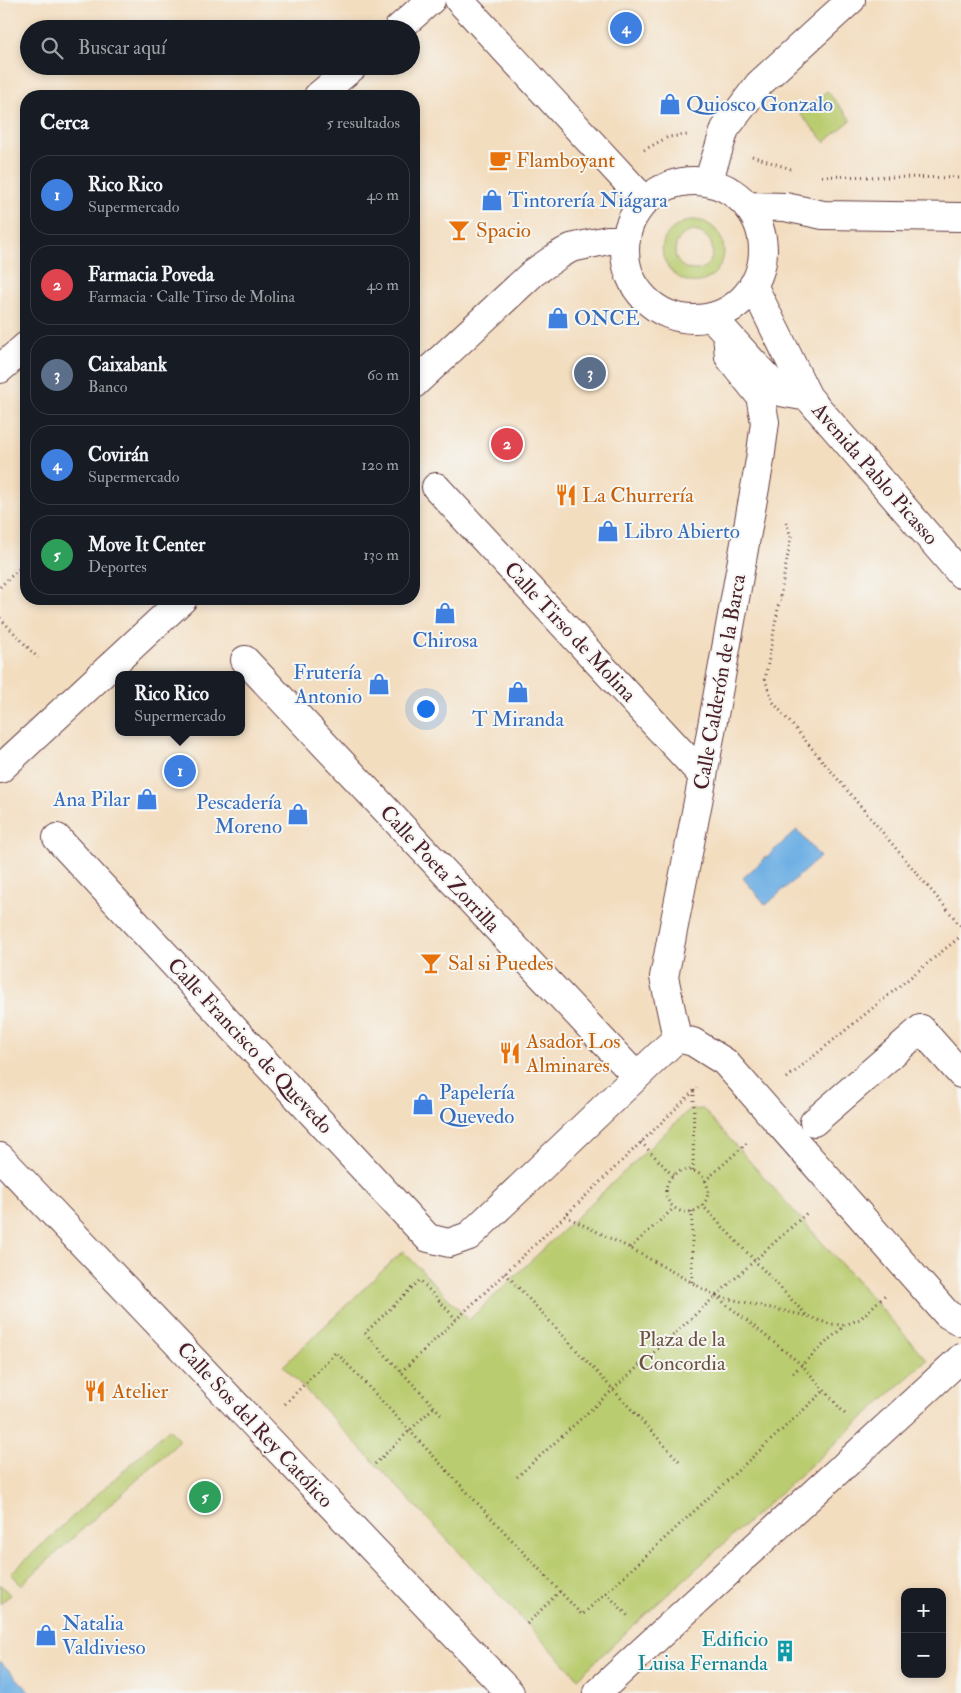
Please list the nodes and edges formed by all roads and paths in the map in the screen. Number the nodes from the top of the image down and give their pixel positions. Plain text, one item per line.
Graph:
1 (431, 0) edge
2 (459, 0) edge
3 (851, 0) edge
4 (408, 20) edge
5 (343, 75) edge
6 (325, 90) edge
7 (686, 135) dead end
8 (642, 151) dead end
9 (764, 160) dead end
10 (798, 172) dead end
11 (815, 176) dead end
12 (961, 178) edge
13 (708, 182) junction
14 (645, 201) junction
15 (747, 206) junction
16 (961, 217) edge
17 (626, 240) junction
18 (753, 285) junction
19 (720, 326) junction
20 (20, 351) edge
21 (0, 369) edge
22 (420, 378) edge
23 (808, 397) junction
24 (436, 487) dead end
25 (784, 518) dead end
26 (20, 568) edge
27 (961, 574) edge
28 (0, 587) edge
29 (177, 605) edge
30 (0, 618) edge
31 (38, 658) dead end
32 (245, 660) dead end
33 (0, 768) edge
34 (703, 776) junction
35 (57, 838) dead end
36 (961, 926) edge
37 (961, 936) edge
38 (677, 1038) junction
39 (961, 1074) edge
40 (636, 1076) junction
41 (781, 1083) dead end
42 (814, 1122) dead end
43 (754, 1136) dead end
44 (641, 1142) junction
45 (0, 1156) edge
46 (693, 1171) junction
47 (673, 1176) junction
48 (705, 1181) junction
49 (816, 1205) dead end
50 (702, 1206) junction
51 (674, 1208) junction
52 (692, 1211) junction
53 (565, 1216) junction
54 (630, 1248) junction
55 (755, 1261) junction
56 (505, 1273) junction
57 (692, 1282) junction
58 (891, 1290) dead end
59 (716, 1296) junction
60 (806, 1316) junction
61 (456, 1319) junction
62 (961, 1322) edge
63 (844, 1324) junction
64 (961, 1358) edge
65 (802, 1364) junction
66 (401, 1372) junction
67 (793, 1373) dead end
68 (613, 1390) junction
69 (824, 1390) junction
70 (285, 1404) dead end
71 (434, 1407) junction
72 (441, 1414) dead end
73 (410, 1430) junction
74 (870, 1441) junction
75 (680, 1462) dead end
76 (375, 1464) dead end
77 (517, 1477) dead end
78 (560, 1591) junction
79 (606, 1593) junction
80 (629, 1617) dead end
81 (527, 1624) dead end
82 (510, 1693) edge
83 (597, 1693) edge

1 - 4 street
2 - 14 street
3 - 13 street
5 - 6 street
7 - 8 path
9 - 10 path
11 - 12 path
13 - 14 street
13 - 15 street
14 - 17 street
15 - 16 street
15 - 18 street
17 - 19 street
17 - 22 street
18 - 19 street
18 - 23 street, Avenida Pablo Picasso
19 - 23 street, Avenida Pablo Picasso
19 - 34 street, Calle Calderón de la Barca
20 - 21 street
23 - 27 street, Avenida Pablo Picasso
24 - 34 street, Calle Tirso de Molina
25 - 36 path
26 - 28 path
29 - 33 street
30 - 31 path
32 - 40 street, Calle Poeta Zorrilla
34 - 38 street, Calle Calderón de la Barca
35 - 40 street, Calle Francisco de Quevedo
37 - 41 path
38 - 40 street
38 - 62 street
39 - 42 street
43 - 48 path
44 - 46 path
44 - 47 path
44 - 53 path
45 - 82 street, Calle Sos del Rey Católico
46 - 47 path
46 - 48 path
47 - 51 path
48 - 50 path
49 - 55 path
50 - 52 path
50 - 55 path
51 - 52 path
51 - 54 path
52 - 57 path
53 - 54 path
53 - 56 path
54 - 57 path
55 - 59 path
55 - 60 path
56 - 61 path
56 - 68 path
57 - 59 path
58 - 63 path
59 - 60 path
59 - 65 path
59 - 68 path
60 - 63 path
61 - 66 path
61 - 66 path
63 - 65 path
64 - 74 street
65 - 67 path
65 - 69 path
66 - 71 path
68 - 75 path
68 - 77 path
69 - 74 path
69 - 79 path
70 - 73 path
71 - 72 path
71 - 73 path
73 - 76 path
73 - 78 path
74 - 83 street
78 - 79 path
78 - 81 path
79 - 80 path

